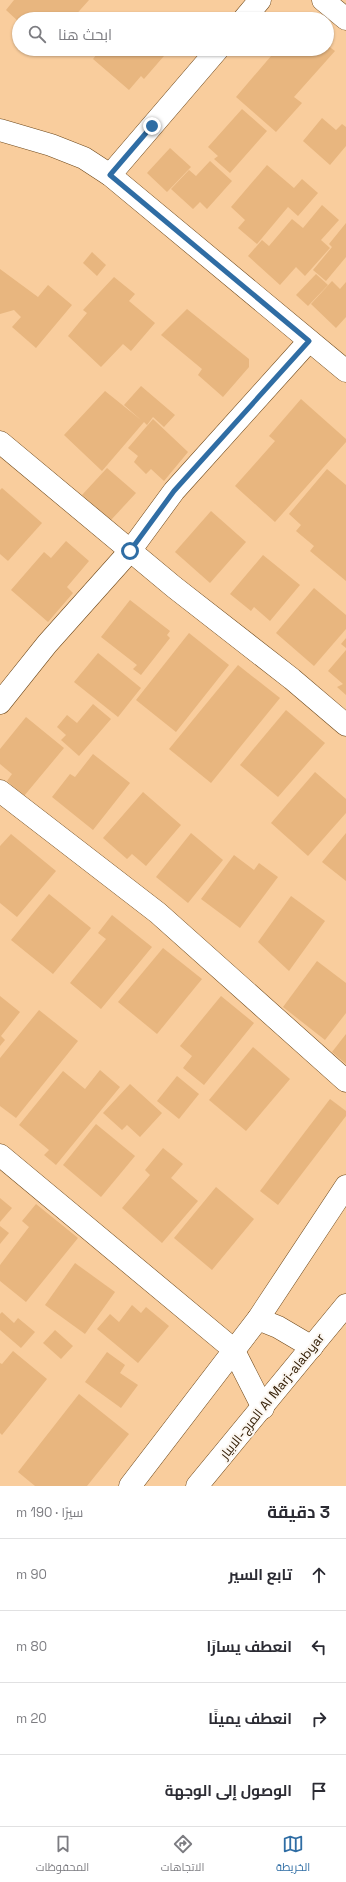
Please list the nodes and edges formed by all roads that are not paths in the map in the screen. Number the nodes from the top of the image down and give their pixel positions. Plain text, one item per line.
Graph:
1 (260, 0) edge
2 (323, 0) edge
3 (250, 12) edge
4 (346, 19) edge
5 (212, 56) edge
6 (0, 130) edge
7 (110, 175) junction
8 (309, 341) junction
9 (346, 371) edge
10 (0, 442) edge
11 (130, 551) junction
12 (0, 703) edge
13 (346, 726) edge
14 (0, 791) edge
15 (346, 1080) edge
16 (0, 1155) edge
17 (346, 1186) edge
18 (346, 1305) edge
19 (258, 1319) junction
20 (312, 1347) junction
21 (233, 1349) junction
22 (263, 1408) junction
23 (130, 1486) edge
24 (197, 1486) edge

1 - 3 street
2 - 4 street
5 - 7 street
6 - 7 street
7 - 8 street
8 - 9 street
8 - 11 street
10 - 11 street
11 - 12 street
11 - 13 street
14 - 15 street
16 - 21 street
17 - 19 street
18 - 20 street, المرج-الابيار Al Marj-alabyar
19 - 20 street
19 - 21 street
20 - 22 street, المرج-الابيار Al Marj-alabyar
21 - 22 street
21 - 23 street
22 - 24 street, المرج-الابيار Al Marj-alabyar

